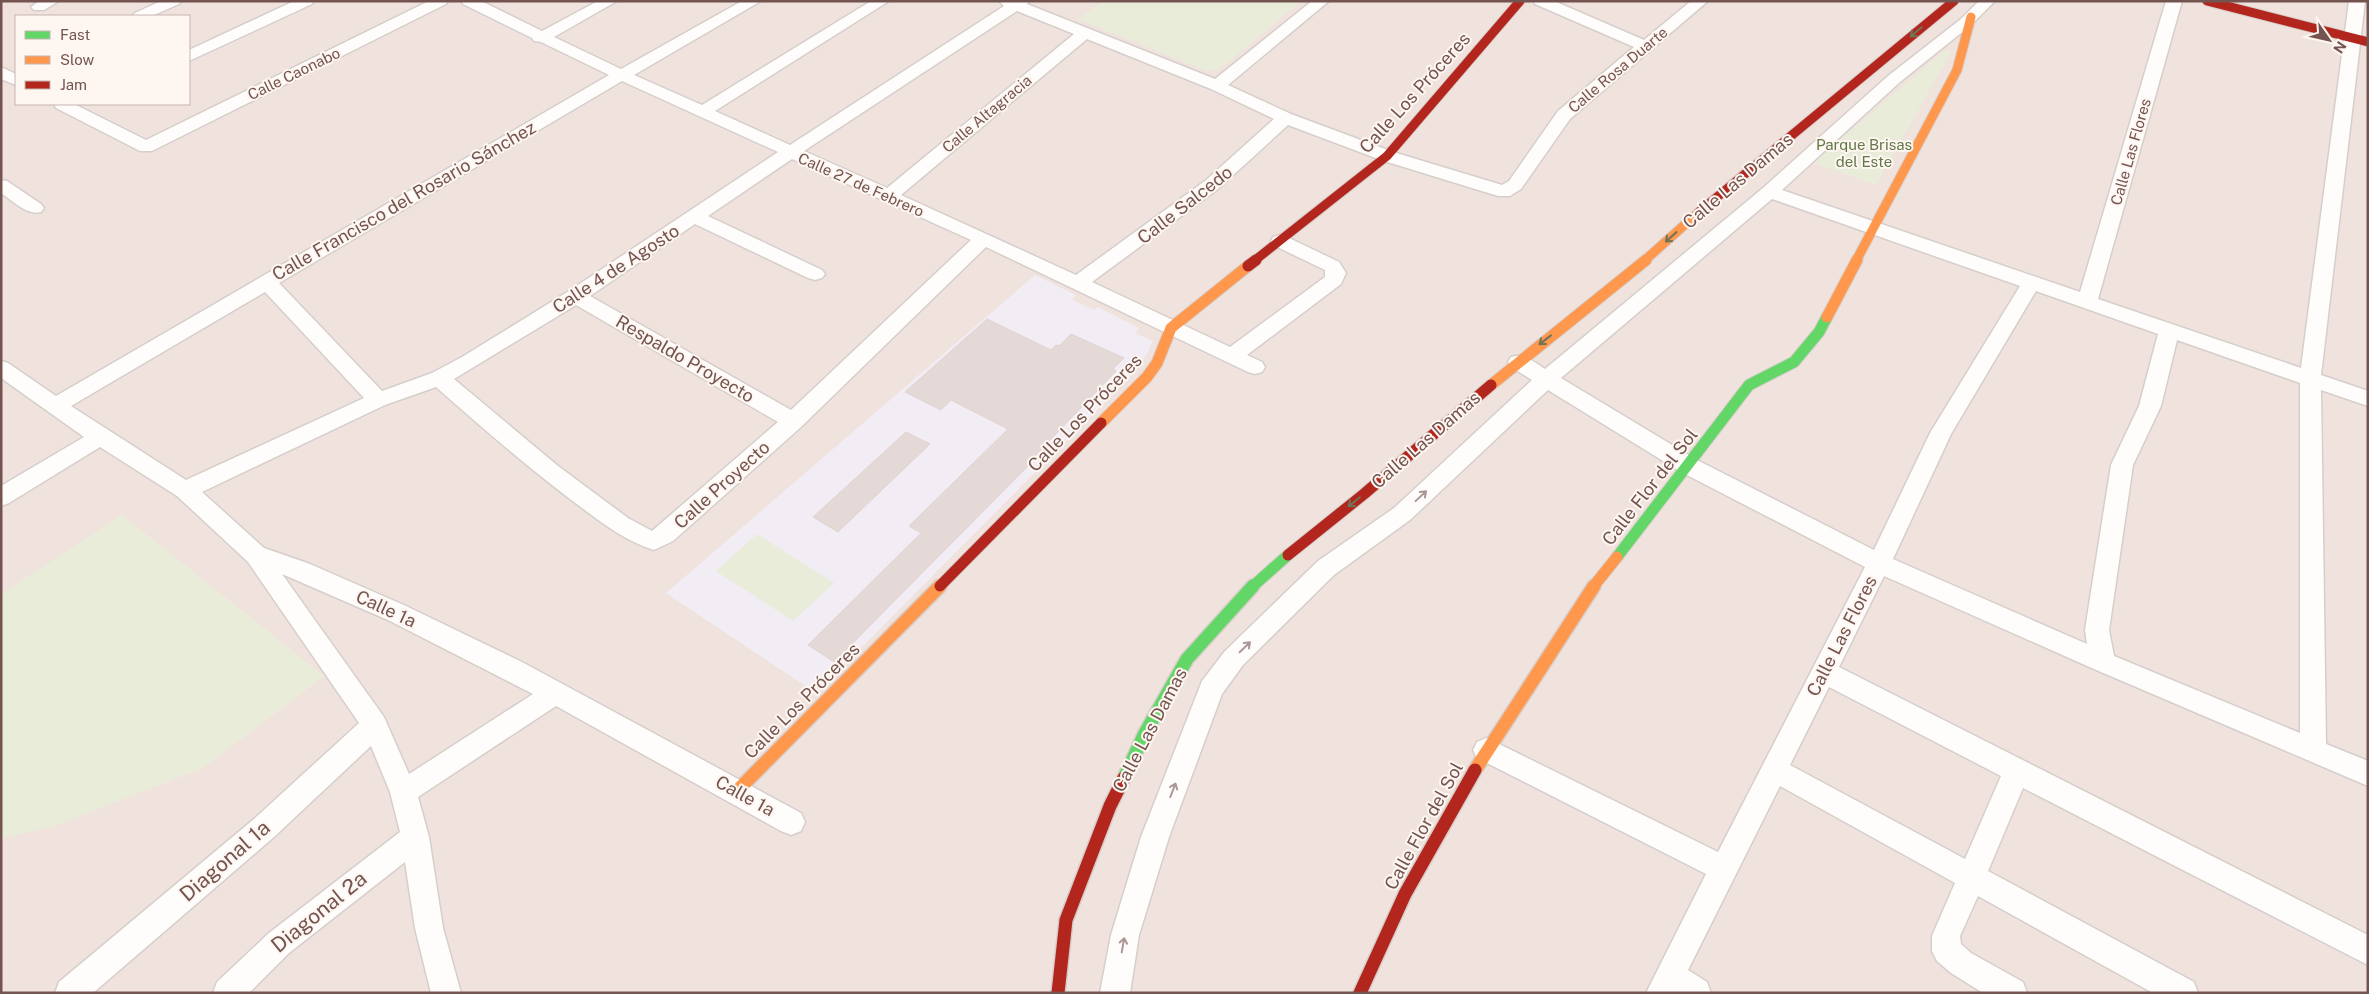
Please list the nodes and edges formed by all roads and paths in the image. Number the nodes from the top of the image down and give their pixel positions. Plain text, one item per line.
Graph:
1 (174, 1) edge
2 (307, 1) edge
3 (441, 1) edge
4 (468, 1) edge
5 (610, 1) edge
6 (754, 1) edge
7 (882, 1) edge
8 (1322, 1) edge
9 (1520, 1) edge
10 (1540, 1) edge
11 (1701, 1) edge
12 (1954, 1) edge
13 (1988, 1) edge
14 (2174, 1) edge
15 (2207, 1) edge
16 (2357, 1) edge
17 (1015, 3) edge
18 (142, 15) edge
19 (1971, 17) junction
20 (1086, 32) junction
21 (540, 38) junction
22 (2360, 40) edge
23 (1645, 46) junction
24 (190, 56) edge
25 (620, 75) junction
26 (1217, 86) junction
27 (64, 105) edge
28 (702, 112) junction
29 (1285, 118) junction
30 (790, 152) junction
31 (1387, 156) junction
32 (1, 185) edge
33 (1769, 192) junction
34 (887, 197) junction
35 (35, 208) dead end
36 (695, 217) junction
37 (1875, 229) junction
38 (984, 239) junction
39 (1280, 240) junction
40 (1641, 264) junction
41 (815, 274) dead end
42 (1668, 279) junction
43 (266, 281) junction
44 (1078, 283) junction
45 (2030, 283) junction
46 (576, 296) junction
47 (2087, 302) junction
48 (1171, 328) junction
49 (2169, 331) junction
50 (1232, 356) junction
51 (1518, 362) junction
52 (1255, 367) dead end
53 (1, 368) edge
54 (439, 378) junction
55 (1547, 379) junction
56 (2310, 380) junction
57 (2368, 399) edge
58 (378, 400) junction
59 (56, 405) junction
60 (793, 421) junction
61 (100, 437) junction
62 (1689, 466) junction
63 (185, 490) junction
64 (1, 497) edge
65 (256, 555) junction
66 (1879, 563) junction
67 (1187, 659) junction
68 (2104, 662) junction
69 (1824, 672) junction
70 (1221, 673) junction
71 (554, 694) junction
72 (375, 725) junction
73 (1486, 750) junction
74 (2313, 751) junction
75 (1775, 770) junction
76 (2017, 771) junction
77 (2368, 774) edge
78 (737, 791) junction
79 (403, 792) junction
80 (791, 822) dead end
81 (415, 837) junction
82 (1724, 869) junction
83 (1970, 877) junction
84 (2368, 951) edge
85 (1666, 984) edge
86 (70, 993) edge
87 (228, 993) edge
88 (446, 993) edge
89 (1058, 993) edge
90 (1115, 993) edge
91 (1360, 993) edge
92 (1696, 993) edge
93 (2012, 993) edge
94 (2183, 993) edge

1 - 18 street
2 - 24 street
3 - 27 street, Calle Caonabo
4 - 21 street, Calle 27 de Febrero
5 - 21 street
6 - 25 street, Calle Francisco del Rosario Sánchez
7 - 28 street
8 - 26 street
9 - 31 street, Calle Los Próceres
10 - 23 street
11 - 23 street, Calle Rosa Duarte
12 -> 40 street, Calle Las Damas
13 - 19 street, Calle Las Damas
14 - 47 street, Calle Las Flores
15 - 22 street
16 - 22 street
17 - 20 street
17 - 30 street, Calle 4 de Agosto
19 - 33 street, Calle Las Damas
19 - 37 street, Calle Flor del Sol
20 - 26 street
20 - 34 street, Calle Altagracia
21 - 25 street, Calle 27 de Febrero
22 - 56 street
23 - 31 street, Calle Rosa Duarte
25 - 28 street, Calle 27 de Febrero
25 - 43 street, Calle Francisco del Rosario Sánchez
26 - 29 street
28 - 30 street, Calle 27 de Febrero
29 - 31 street
29 - 44 street, Calle Salcedo
30 - 34 street, Calle 27 de Febrero
30 - 36 street, Calle 4 de Agosto
31 - 39 street, Calle Los Próceres
32 - 35 street
33 - 37 street
33 - 42 street, Calle Las Damas
34 - 38 street, Calle 27 de Febrero
36 - 41 street
36 - 46 street, Calle 4 de Agosto
37 - 45 street
37 - 62 street, Calle Flor del Sol
38 - 44 street, Calle 27 de Febrero
38 - 60 street, Calle Proyecto
39 - 48 street, Calle Los Próceres
39 - 50 street
40 - 42 street
40 -> 51 street, Calle Las Damas
42 - 55 street, Calle Las Damas
43 - 58 street
43 - 59 street, Calle Francisco del Rosario Sánchez
44 - 48 street, Calle 27 de Febrero
45 - 47 street
45 - 66 street, Calle Las Flores
46 - 54 street, Calle 4 de Agosto
46 - 60 street, Respaldo Proyecto
47 - 49 street
48 - 50 street, Calle 27 de Febrero
48 - 78 street, Calle Los Próceres
49 - 56 street
49 - 68 street
50 - 52 street, Calle 27 de Febrero
51 - 55 street
51 -> 67 street, Calle Las Damas
53 - 59 street, Calle 1a
54 - 58 street, Calle 4 de Agosto
54 - 60 street, Calle Proyecto
55 - 62 street
70 -> 55 street, Calle Las Damas
56 - 57 street
56 - 74 street
58 - 63 street, Calle 4 de Agosto
59 - 61 street, Calle 1a
61 - 63 street, Calle 1a
61 - 64 street
62 - 66 street
62 - 73 street, Calle Flor del Sol
63 - 65 street, Calle 1a
65 - 71 street, Calle 1a
65 - 72 street
66 - 68 street
66 - 69 street, Calle Las Flores
67 - 70 street
67 - 89 street, Calle Las Damas
68 - 74 street
69 - 75 street, Calle Las Flores
69 - 76 street
90 -> 70 street, Calle Las Damas
71 - 78 street, Calle 1a
71 - 79 street
72 - 79 street
72 - 86 street, Diagonal 1a
73 - 82 street
73 - 91 street, Calle Flor del Sol
74 - 77 street
75 - 82 street, Calle Las Flores
75 - 83 street
76 - 83 street
76 - 84 street
78 - 80 street, Calle 1a
79 - 81 street
81 - 87 street, Diagonal 2a
81 - 88 street
82 - 85 street, Calle Las Flores
83 - 93 street
83 - 94 street
85 - 92 street

